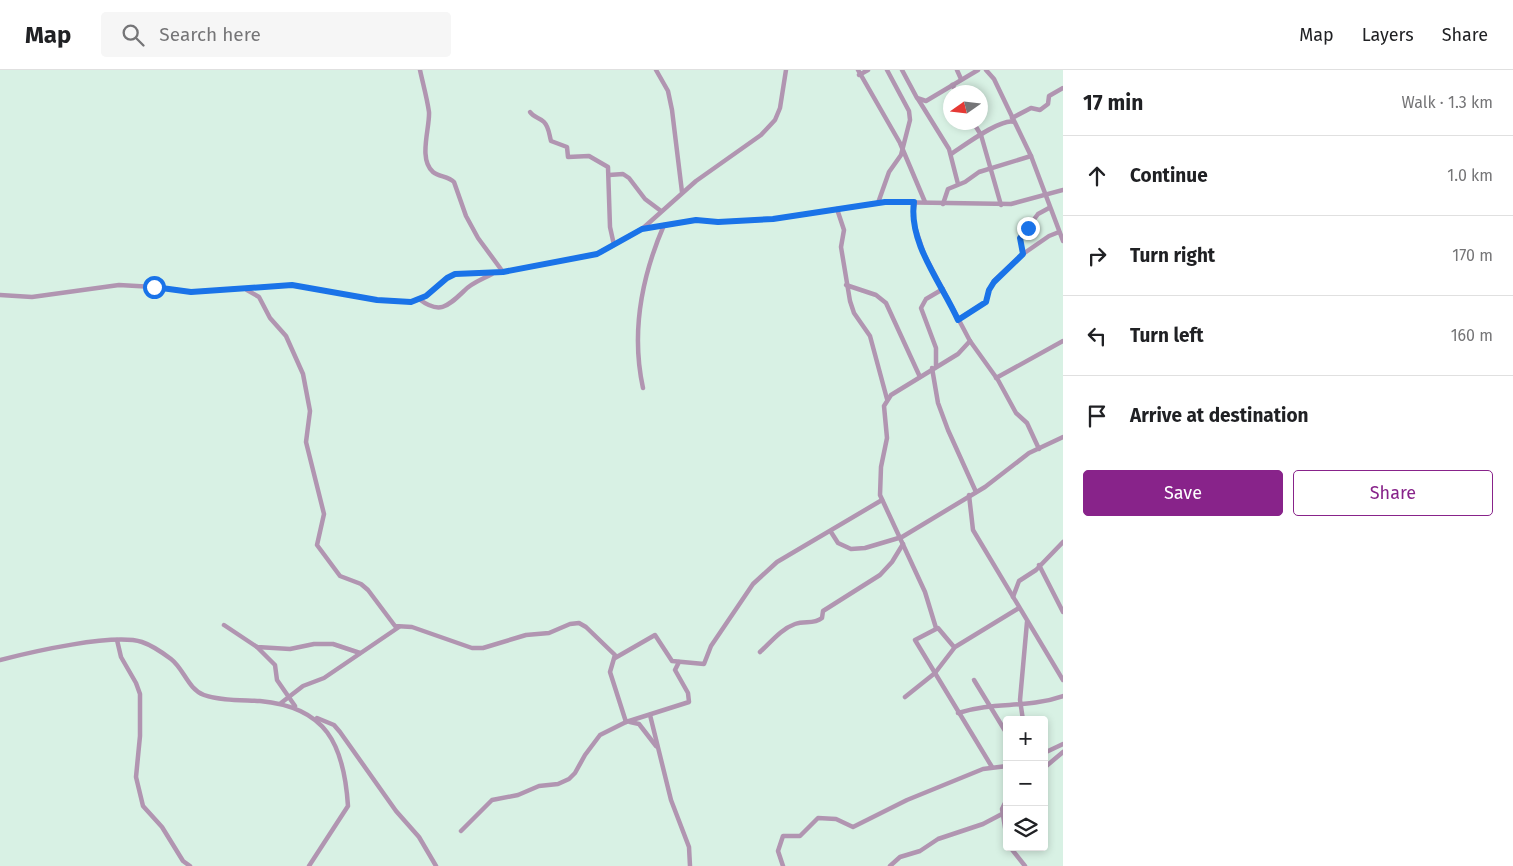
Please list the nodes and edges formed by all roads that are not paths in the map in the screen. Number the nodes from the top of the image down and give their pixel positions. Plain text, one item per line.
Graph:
1 (420, 70) edge
2 (656, 70) edge
3 (786, 70) edge
4 (868, 70) edge
5 (887, 70) edge
6 (902, 70) edge
7 (957, 70) edge
8 (978, 70) edge
9 (986, 70) edge
10 (858, 72) edge
11 (961, 79) junction
12 (952, 85) edge
13 (1063, 88) edge
14 (943, 91) edge
15 (917, 98) junction
16 (530, 112) dead end
17 (1013, 120) junction
18 (978, 130) edge
19 (981, 135) junction
20 (902, 152) junction
21 (951, 154) junction
22 (1031, 156) junction
23 (990, 169) junction
24 (609, 175) junction
25 (958, 184) junction
26 (1063, 190) edge
27 (682, 192) junction
28 (1044, 196) junction
29 (914, 202) junction
30 (925, 202) junction
31 (878, 203) junction
32 (943, 204) junction
33 (1001, 205) junction
34 (1049, 208) junction
35 (837, 209) junction
36 (661, 211) junction
37 (654, 218) junction
38 (664, 225) junction
39 (658, 226) junction
40 (642, 229) junction
41 (1059, 232) junction
42 (1063, 241) edge
43 (614, 245) junction
44 (1023, 254) junction
45 (503, 272) junction
46 (493, 273) junction
47 (846, 285) junction
48 (245, 289) junction
49 (943, 289) junction
50 (0, 295) edge
51 (419, 300) junction
52 (958, 320) junction
53 (970, 341) junction
54 (1063, 341) edge
55 (934, 367) junction
56 (920, 377) junction
57 (996, 378) junction
58 (643, 388) dead end
59 (887, 399) junction
60 (1063, 438) edge
61 (1039, 449) junction
62 (976, 492) junction
63 (969, 495) junction
64 (882, 500) junction
65 (831, 532) junction
66 (900, 538) junction
67 (1063, 542) edge
68 (903, 544) junction
69 (1040, 565) junction
70 (1013, 597) junction
71 (1019, 608) junction
72 (1063, 612) edge
73 (1028, 621) junction
74 (224, 625) dead end
75 (399, 627) junction
76 (936, 628) junction
77 (116, 640) junction
78 (257, 646) junction
79 (954, 647) junction
80 (760, 652) dead end
81 (360, 653) junction
82 (615, 658) junction
83 (0, 660) edge
84 (679, 662) junction
85 (935, 673) junction
86 (974, 680) dead end
87 (1063, 680) edge
88 (1063, 696) edge
89 (288, 697) junction
90 (905, 697) dead end
91 (280, 703) junction
92 (1022, 705) junction
93 (295, 706) junction
94 (990, 706) junction
95 (958, 713) junction
96 (650, 714) junction
97 (1023, 716) edge
98 (315, 717) junction
99 (628, 722) junction
100 (1003, 727) edge
101 (1063, 744) edge
102 (656, 746) junction
103 (1048, 751) edge
104 (1063, 752) edge
105 (1048, 765) edge
106 (1003, 766) edge
107 (992, 767) junction
108 (1004, 806) edge
109 (1002, 814) junction
110 (1003, 819) edge
111 (461, 831) dead end
112 (1013, 851) edge
113 (190, 866) edge
114 (309, 866) edge
115 (436, 866) edge
116 (690, 866) edge
117 (784, 866) edge
118 (890, 866) edge
119 (1025, 866) edge

1 - 45 street
2 - 27 street
3 - 27 street
4 - 10 street
5 - 20 street
6 - 15 street
7 - 11 street
8 - 11 street
9 - 17 street
10 - 20 street
11 - 12 street
13 - 17 street
14 - 15 street
15 - 21 street
16 - 24 street
17 - 19 street
17 - 22 street
18 - 19 street
19 - 21 street
19 - 23 street
20 - 30 street
20 - 31 street
21 - 25 street
22 - 23 street
22 - 28 street
23 - 25 street
23 - 33 street
24 - 36 street
24 - 43 street
25 - 32 street
26 - 28 street
27 - 36 street
28 - 33 street
28 - 34 street
29 - 30 street
29 - 31 street
29 - 49 street
30 - 32 street
31 - 35 street
32 - 33 street
34 - 41 street
34 - 44 street
35 - 38 street
35 - 47 street
36 - 37 street
37 - 39 street
37 - 40 street
38 - 39 street
38 - 58 street
39 - 40 street
40 - 43 street
41 - 42 street
41 - 44 street
43 - 45 street
44 - 52 street
45 - 46 street
46 - 51 street
46 - 51 street
47 - 56 street
47 - 59 street
48 - 50 street
48 - 51 street
48 - 75 street
49 - 52 street
49 - 55 street
52 - 53 street
53 - 55 street
53 - 57 street
54 - 57 street
55 - 56 street
55 - 62 street
56 - 59 street
57 - 61 street
59 - 64 street
60 - 61 street
61 - 62 street
62 - 63 street
63 - 66 street
63 - 70 street
64 - 65 street
64 - 66 street
65 - 66 street
65 - 84 street
66 - 68 street
67 - 69 street
68 - 76 street
68 - 80 street
69 - 70 street
69 - 72 street
70 - 71 street
71 - 73 street
71 - 79 street
73 - 87 street
73 - 92 street
74 - 78 street
75 - 81 street
75 - 82 street
76 - 79 street
76 - 85 street
77 - 83 street
77 - 91 street
77 - 113 street
78 - 81 street
78 - 89 street
79 - 85 street
81 - 89 street
82 - 84 street
82 - 99 street
84 - 96 street
85 - 90 street
85 - 95 street
86 - 94 street
88 - 92 street
89 - 91 street
89 - 93 street
91 - 93 street
92 - 94 street
92 - 97 street
93 - 98 street
94 - 95 street
94 - 100 street
95 - 107 street
96 - 99 street
96 - 102 street
98 - 114 street
98 - 115 street
99 - 102 street
99 - 111 street
101 - 103 street
102 - 116 street
104 - 105 street
106 - 107 street
107 - 117 street
108 - 109 street
109 - 110 street
109 - 118 street
112 - 119 street

